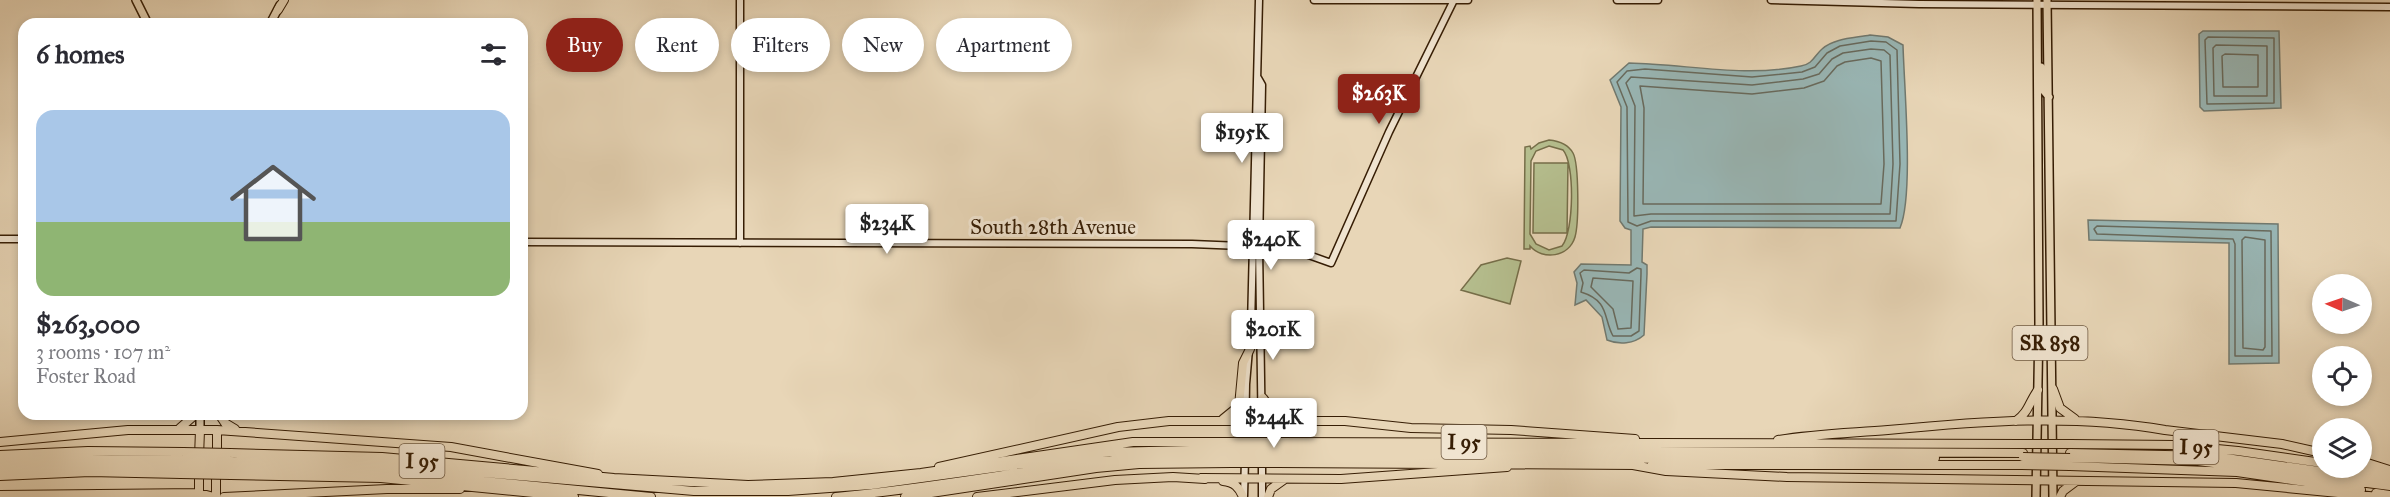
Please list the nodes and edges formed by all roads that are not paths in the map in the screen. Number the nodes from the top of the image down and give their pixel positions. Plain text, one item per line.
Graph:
1 (136, 0) edge
2 (283, 0) edge
3 (740, 0) edge
4 (1258, 0) edge
5 (1314, 0) edge
6 (1454, 0) edge
7 (1468, 0) edge
8 (1617, 0) edge
9 (1658, 0) edge
10 (1771, 0) edge
11 (2037, 2) edge
12 (2047, 2) edge
13 (2390, 7) edge
14 (278, 9) joint
15 (144, 18) edge
16 (273, 18) edge
17 (2038, 63) junction
18 (2049, 97) junction
19 (2039, 99) junction
20 (2049, 135) junction
21 (0, 239) edge
22 (18, 239) edge
23 (528, 242) edge
24 (740, 243) junction
25 (1256, 247) junction
26 (1250, 349) junction
27 (2038, 390) junction
28 (2053, 390) junction
29 (1263, 398) junction
30 (1222, 419) junction
31 (2075, 419) junction
32 (191, 420) edge
33 (199, 420) edge
34 (218, 420) edge
35 (223, 420) edge
36 (1245, 420) junction
37 (1263, 420) junction
38 (1289, 420) junction
39 (2016, 421) junction
40 (2037, 421) junction
41 (2053, 421) junction
42 (178, 429) junction
43 (200, 430) junction
44 (217, 430) junction
45 (239, 431) junction
46 (0, 442) edge
47 (1651, 443) junction
48 (1761, 443) junction
49 (1953, 445) junction
50 (1817, 451) junction
51 (2312, 451) edge
52 (1230, 452) junction
53 (1278, 453) junction
54 (0, 455) edge
55 (2022, 455) junction
56 (2070, 455) junction
57 (1780, 458) junction
58 (0, 462) edge
59 (2312, 462) edge
60 (182, 463) junction
61 (231, 464) junction
62 (1532, 464) junction
63 (1634, 465) junction
64 (2372, 465) edge
65 (1906, 466) junction
66 (0, 469) edge
67 (2372, 470) edge
68 (2390, 472) edge
69 (921, 473) junction
70 (0, 476) edge
71 (1245, 477) junction
72 (614, 478) junction
73 (1202, 478) junction
74 (1261, 478) junction
75 (1285, 479) junction
76 (2390, 481) edge
77 (2036, 482) junction
78 (2053, 482) junction
79 (2075, 482) junction
80 (2390, 486) edge
81 (489, 488) junction
82 (0, 495) edge
83 (182, 495) edge
84 (199, 495) edge
85 (2390, 495) edge
86 (237, 496) edge
87 (215, 497) edge
88 (224, 497) edge
89 (574, 497) edge
90 (651, 497) edge
91 (836, 497) edge
92 (905, 497) edge
93 (977, 497) edge
94 (1245, 497) edge
95 (1262, 497) edge
96 (1268, 497) edge
97 (2036, 497) edge
98 (2053, 497) edge
99 (2060, 497) edge
100 (2379, 497) edge

1 - 15 main road
2 - 14 highway
3 - 24 street
4 - 25 street
5 - 6 street
6 - 7 street
6 - 25 street, South 28th Avenue
8 - 9 street
10 - 11 street
11 - 12 street
11 - 17 main road, SR 858
12 - 13 street
12 - 18 main road, SR 858
14 - 16 main road
17 - 18 main road
17 - 19 main road, SR 858
18 - 20 main road, SR 858
19 - 20 main road
19 - 27 main road, SR 858
20 - 28 main road, SR 858
21 - 22 street
23 - 24 street, South 28th Avenue
24 - 25 street, South 28th Avenue
25 - 26 street
25 - 29 street
26 - 30 highway
26 - 36 street
27 - 39 highway
27 - 40 main road, SR 858
28 - 31 highway
28 - 41 main road, SR 858
29 - 37 street
29 - 38 highway
30 - 36 highway
30 - 69 highway
31 - 41 highway
31 - 51 highway
32 - 42 highway
33 - 43 main road
34 - 44 main road
35 - 45 highway
36 - 37 highway
36 - 71 street
37 - 38 highway
37 - 74 street
38 - 47 highway
39 - 40 highway
39 - 48 highway
40 - 41 highway
40 - 77 main road, SR 858
41 - 78 main road, SR 858
42 - 43 highway
42 - 46 highway
43 - 44 highway
43 - 84 highway
44 - 45 highway
44 - 87 highway
45 - 72 highway
47 - 48 highway, I 95
47 - 53 highway, I 95
48 - 49 highway, I 95
49 - 50 highway
49 - 55 highway, I 95
50 - 53 highway
50 - 55 highway
52 - 53 highway, I 95, bridge
52 - 53 highway, I 95, bridge
52 - 61 highway
52 - 69 highway, I 95
52 - 91 highway
52 - 92 highway, I 95
53 - 57 highway
53 - 62 highway, I 95
54 - 60 highway, I 95
55 - 56 highway, I 95, bridge
55 - 56 highway, I 95, bridge
55 - 57 highway
55 - 65 highway, I 95
56 - 59 highway, I 95
56 - 76 highway
56 - 80 highway
56 - 85 highway, I 95
57 - 65 highway
58 - 60 highway
60 - 61 highway, I 95, bridge
60 - 61 highway, I 95, bridge
60 - 66 highway
60 - 70 highway, I 95
61 - 72 highway, I 95
61 - 81 highway, I 95
61 - 90 highway
62 - 63 highway, I 95
62 - 75 highway
63 - 65 highway, I 95
63 - 77 highway
64 - 68 highway
67 - 68 highway
69 - 72 highway, I 95
71 - 73 highway
71 - 74 highway
71 - 94 street
73 - 93 highway
73 - 94 highway
74 - 75 highway
74 - 95 street
75 - 96 highway
77 - 78 highway
77 - 97 main road, SR 858
78 - 79 highway
78 - 98 main road, SR 858
79 - 99 highway
79 - 100 highway
81 - 86 highway
81 - 89 highway, I 95
82 - 83 highway
83 - 84 highway
84 - 87 highway
86 - 88 highway

